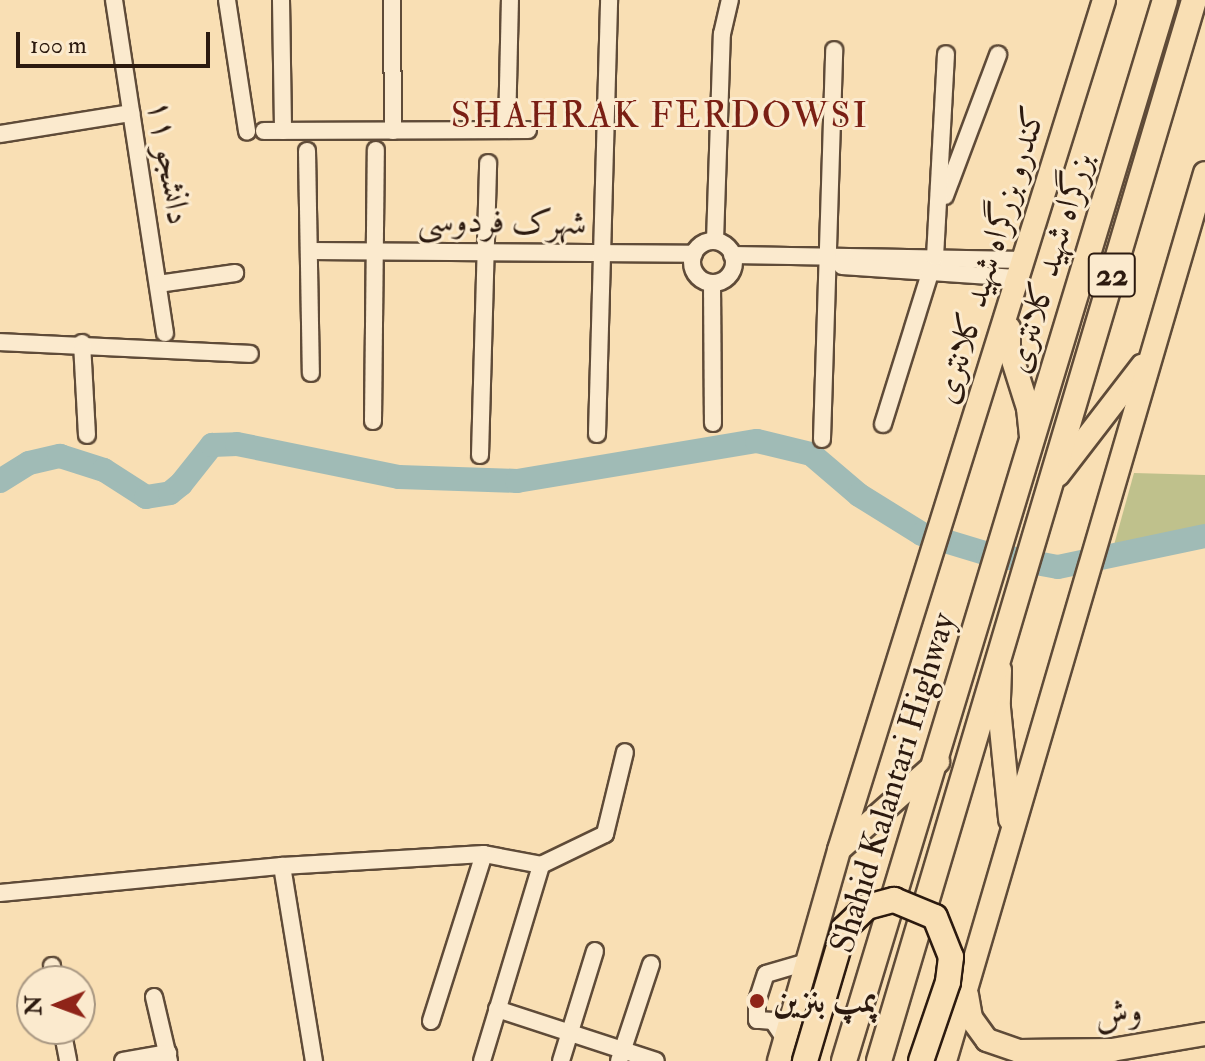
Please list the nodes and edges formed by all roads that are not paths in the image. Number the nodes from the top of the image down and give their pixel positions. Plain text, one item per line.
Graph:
1 (114, 0) edge
2 (227, 0) edge
3 (281, 0) edge
4 (392, 0) edge
5 (510, 0) edge
6 (609, 0) edge
7 (730, 0) edge
8 (1104, 0) edge
9 (1165, 0) edge
10 (1194, 0) edge
11 (834, 50) dead end
12 (946, 54) dead end
13 (998, 55) dead end
14 (131, 113) junction
15 (507, 130) junction
16 (528, 130) dead end
17 (283, 131) junction
18 (393, 131) junction
19 (0, 134) edge
20 (376, 150) dead end
21 (307, 151) dead end
22 (488, 163) dead end
23 (1205, 173) edge
24 (940, 210) junction
25 (715, 241) junction
26 (310, 255) junction
27 (375, 255) junction
28 (485, 255) junction
29 (602, 257) junction
30 (693, 258) junction
31 (732, 260) junction
32 (827, 260) junction
33 (933, 264) junction
34 (1022, 269) junction
35 (235, 273) dead end
36 (712, 283) junction
37 (158, 284) junction
38 (1010, 307) junction
39 (165, 333) dead end
40 (0, 342) edge
41 (82, 343) junction
42 (1154, 347) junction
43 (250, 354) dead end
44 (311, 373) dead end
45 (373, 421) dead end
46 (713, 423) dead end
47 (883, 424) dead end
48 (597, 434) dead end
49 (87, 435) dead end
50 (822, 439) dead end
51 (1031, 440) junction
52 (480, 455) dead end
53 (1046, 493) junction
54 (992, 570) joint
55 (1021, 579) joint
56 (1002, 644) junction
57 (625, 752) dead end
58 (939, 762) junction
59 (1011, 836) junction
60 (839, 850) junction
61 (484, 854) junction
62 (541, 865) junction
63 (282, 866) junction
64 (0, 893) edge
65 (595, 951) dead end
66 (807, 962) junction
67 (651, 964) dead end
68 (966, 991) junction
69 (154, 997) dead end
70 (497, 1009) junction
71 (431, 1021) dead end
72 (569, 1033) junction
73 (1205, 1034) edge
74 (785, 1039) junction
75 (1113, 1050) junction
76 (621, 1056) edge
77 (168, 1057) edge
78 (123, 1061) edge
79 (314, 1061) edge
80 (482, 1061) edge
81 (561, 1061) edge
82 (656, 1061) edge
83 (779, 1061) edge
84 (805, 1061) edge
85 (844, 1061) edge
86 (879, 1061) edge
87 (921, 1061) edge
88 (945, 1061) edge
89 (1042, 1061) edge

1 - 14 street, دانشجو ۱۱
2 - 17 street
3 - 17 street
4 - 18 street
5 - 15 street
6 - 29 street
7 - 25 street
8 - 34 main road, کندرو بزرگراه شهید کلانتری
9 - 51 highway, بزرگراه شهید کلانتری / 22
10 - 53 highway, بزرگراه شهید کلانتری / 22
11 - 32 street
12 - 24 street
13 - 24 street
14 - 19 street
14 - 37 street, دانشجو ۱۱
15 - 16 street
15 - 18 street
17 - 18 street
20 - 27 street
21 - 26 street
22 - 28 street
23 - 42 main road
24 - 33 street
25 - 30 street
25 - 31 street
26 - 27 street, شهرک فردوسی
26 - 44 street
27 - 28 street, شهرک فردوسی
27 - 45 street
28 - 29 street, شهرک فردوسی
28 - 52 street
29 - 30 street, شهرک فردوسی
29 - 48 street
30 - 36 street
31 - 32 street
31 - 36 street
32 - 33 street
32 - 50 street
33 - 34 street
33 - 47 street
34 - 38 main road, کندرو بزرگراه شهید کلانتری
35 - 37 street
36 - 46 street
37 - 39 street, دانشجو ۱۱
38 - 51 main road
38 - 60 main road, کندرو بزرگراه شهید کلانتری
40 - 41 street
41 - 43 street
41 - 49 street
42 - 53 main road
42 - 59 main road
51 - 54 highway, بزرگراه شهید کلانتری / 22
53 - 55 highway, بزرگراه شهید کلانتری / 22
54 - 58 highway, Shahid Kalantari Highway / 22
55 - 56 highway, Shahid Kalantari Highway / 22
56 - 59 main road
56 - 86 highway, Shahid Kalantari Highway / 22
57 - 62 street
58 - 60 main road
58 - 85 highway, Shahid Kalantari Highway / 22
59 - 68 main road
60 - 66 main road, کندرو بزرگراه شهید کلانتری
61 - 62 street
61 - 63 street
61 - 71 street
62 - 70 street
63 - 64 street
63 - 79 street
65 - 72 street
66 - 74 main road, کندرو بزرگراه شهید کلانتری
66 - 74 street
67 - 76 street
68 - 75 main road
68 - 88 main road
69 - 77 street
70 - 72 street
70 - 80 street
72 - 76 street
72 - 81 street
73 - 75 main road, وش
74 - 83 main road, کندرو بزرگراه شهید کلانتری
75 - 89 main road, وش
76 - 82 street
77 - 78 street
84 - 87 highway, bridge

